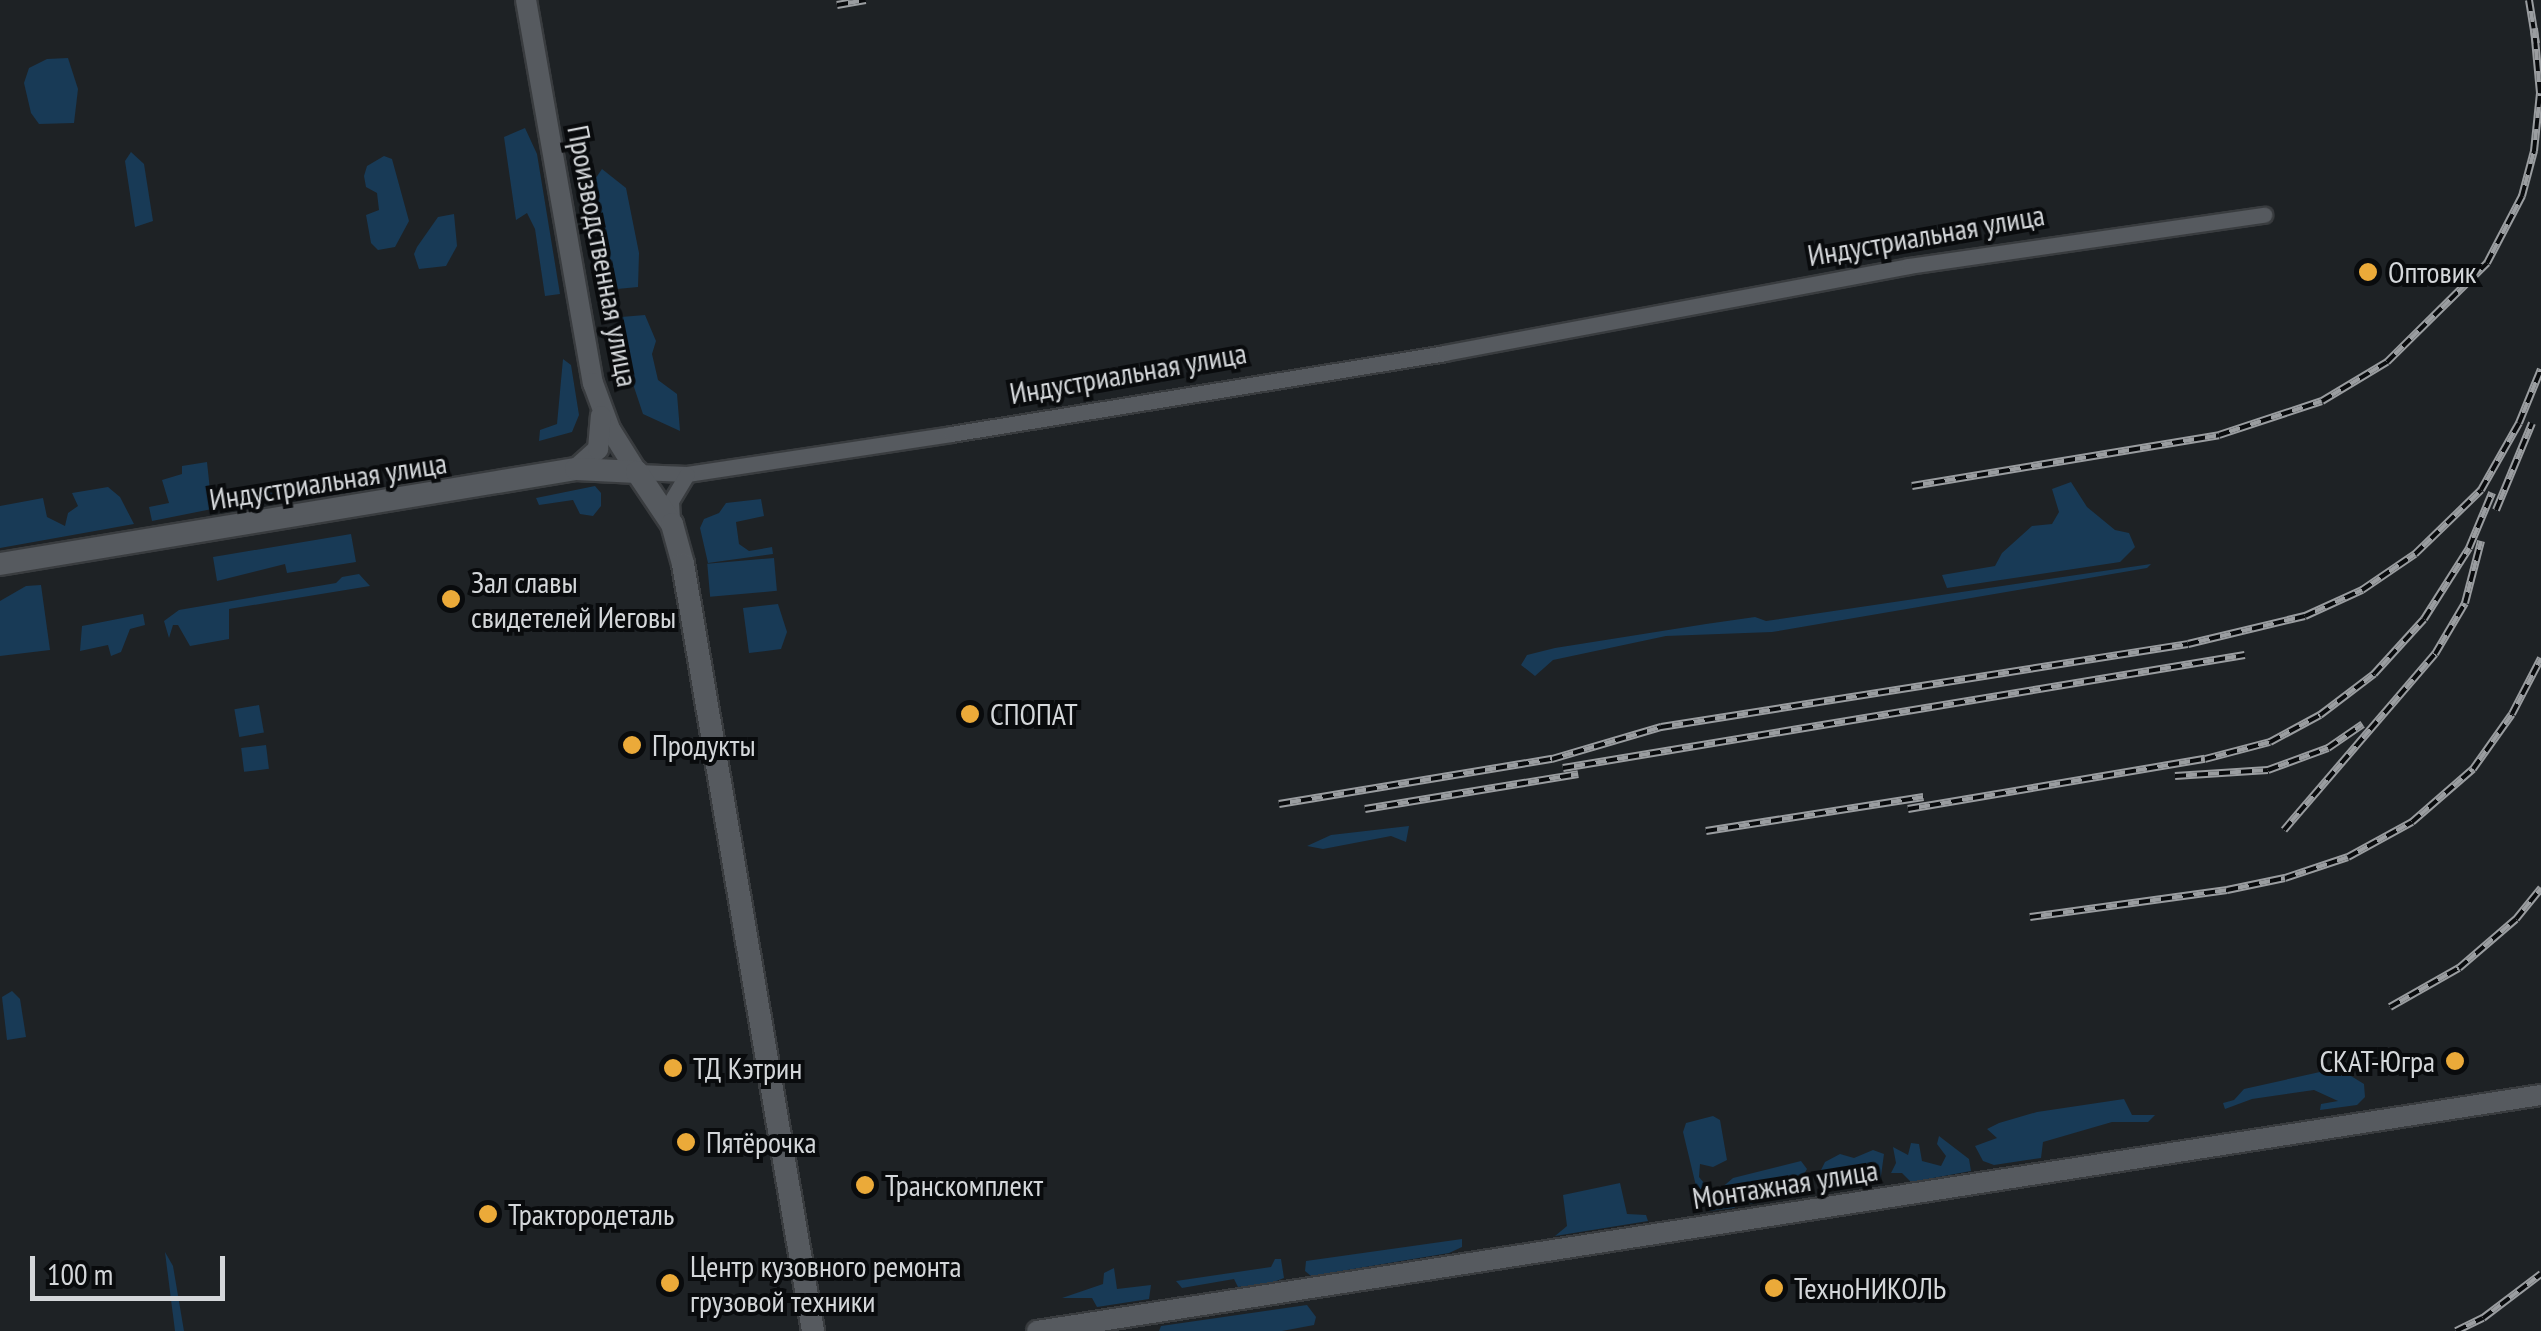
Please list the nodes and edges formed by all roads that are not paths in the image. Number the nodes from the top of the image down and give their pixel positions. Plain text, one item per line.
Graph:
1 (526, 0) edge
2 (2264, 216) dead end
3 (601, 408) junction
4 (576, 469) junction
5 (637, 472) junction
6 (687, 474) junction
7 (672, 524) junction
8 (0, 564) edge
9 (2541, 1095) edge
10 (813, 1331) edge
11 (1037, 1331) edge

1 - 3 street, Производственная улица
2 - 6 street, Индустриальная улица
3 - 4 street
3 - 5 street, Производственная улица
4 - 5 main road, Индустриальная улица
4 - 8 main road, Индустриальная улица
5 - 6 street, Индустриальная улица
5 - 7 main road, Производственная улица
6 - 7 street
7 - 10 main road, Производственная улица
9 - 11 street, Монтажная улица

